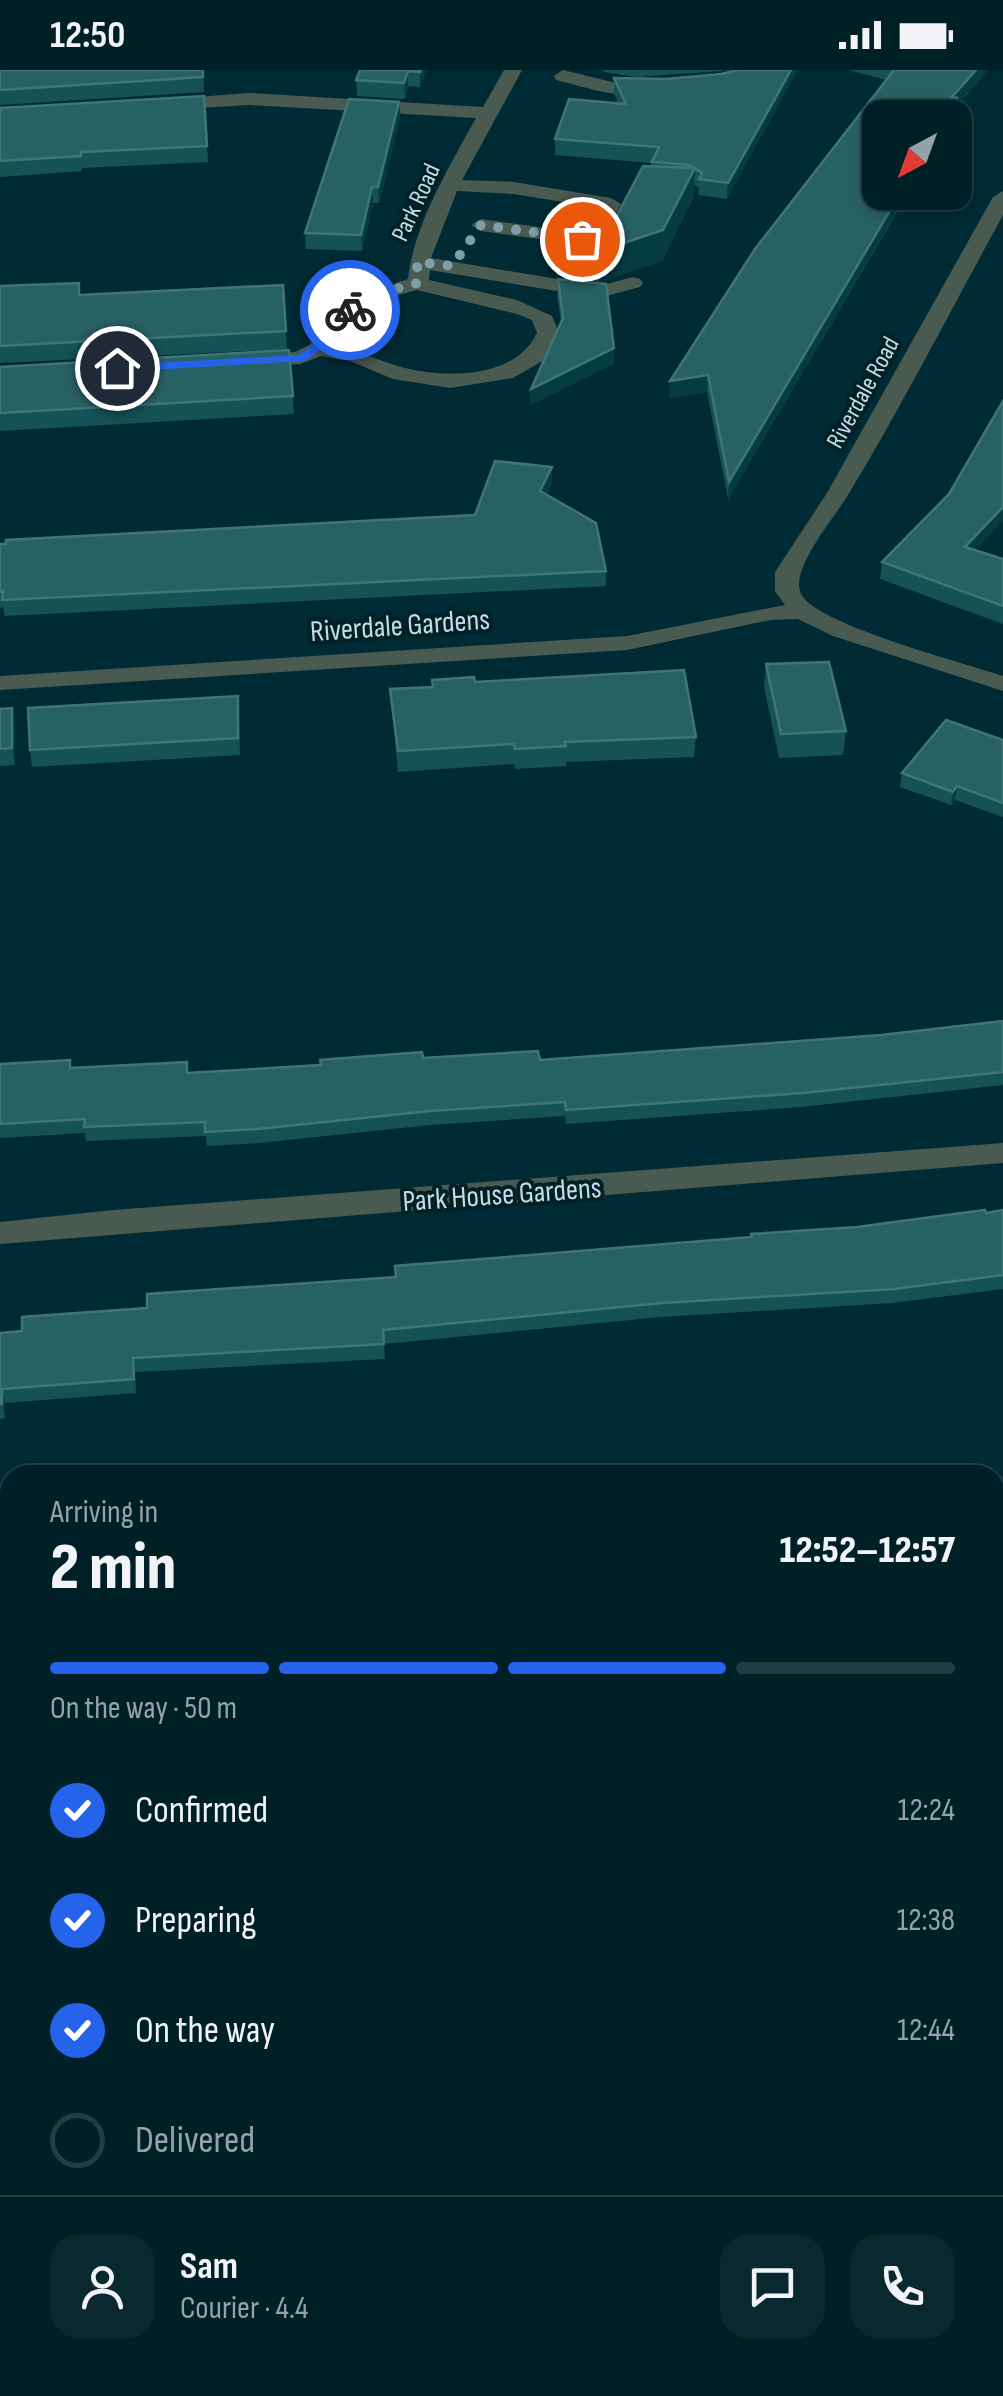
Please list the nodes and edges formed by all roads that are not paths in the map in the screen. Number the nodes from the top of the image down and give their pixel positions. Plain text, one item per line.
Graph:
1 (538, 73) edge
2 (680, 82) edge
3 (134, 106) edge
4 (491, 113) junction
5 (457, 176) junction
6 (626, 189) edge
7 (500, 190) junction
8 (1003, 197) edge
9 (466, 246) junction
10 (417, 273) junction
11 (633, 282) edge
12 (318, 349) junction
13 (234, 363) edge
14 (802, 612) junction
15 (0, 683) edge
16 (1003, 684) edge
17 (1003, 1153) edge
18 (0, 1233) edge

1 - 2 street
1 - 4 street, Park Road
3 - 4 street
4 - 5 street, Park Road
5 - 6 street
5 - 7 street
5 - 10 street, Park Road
7 - 9 street
7 - 9 street
8 - 14 street, Riverdale Road
9 - 10 street
9 - 11 street
10 - 12 street, Park Road
10 - 12 street
12 - 13 street
14 - 15 street, Riverdale Gardens
14 - 16 street
17 - 18 street, Park House Gardens

